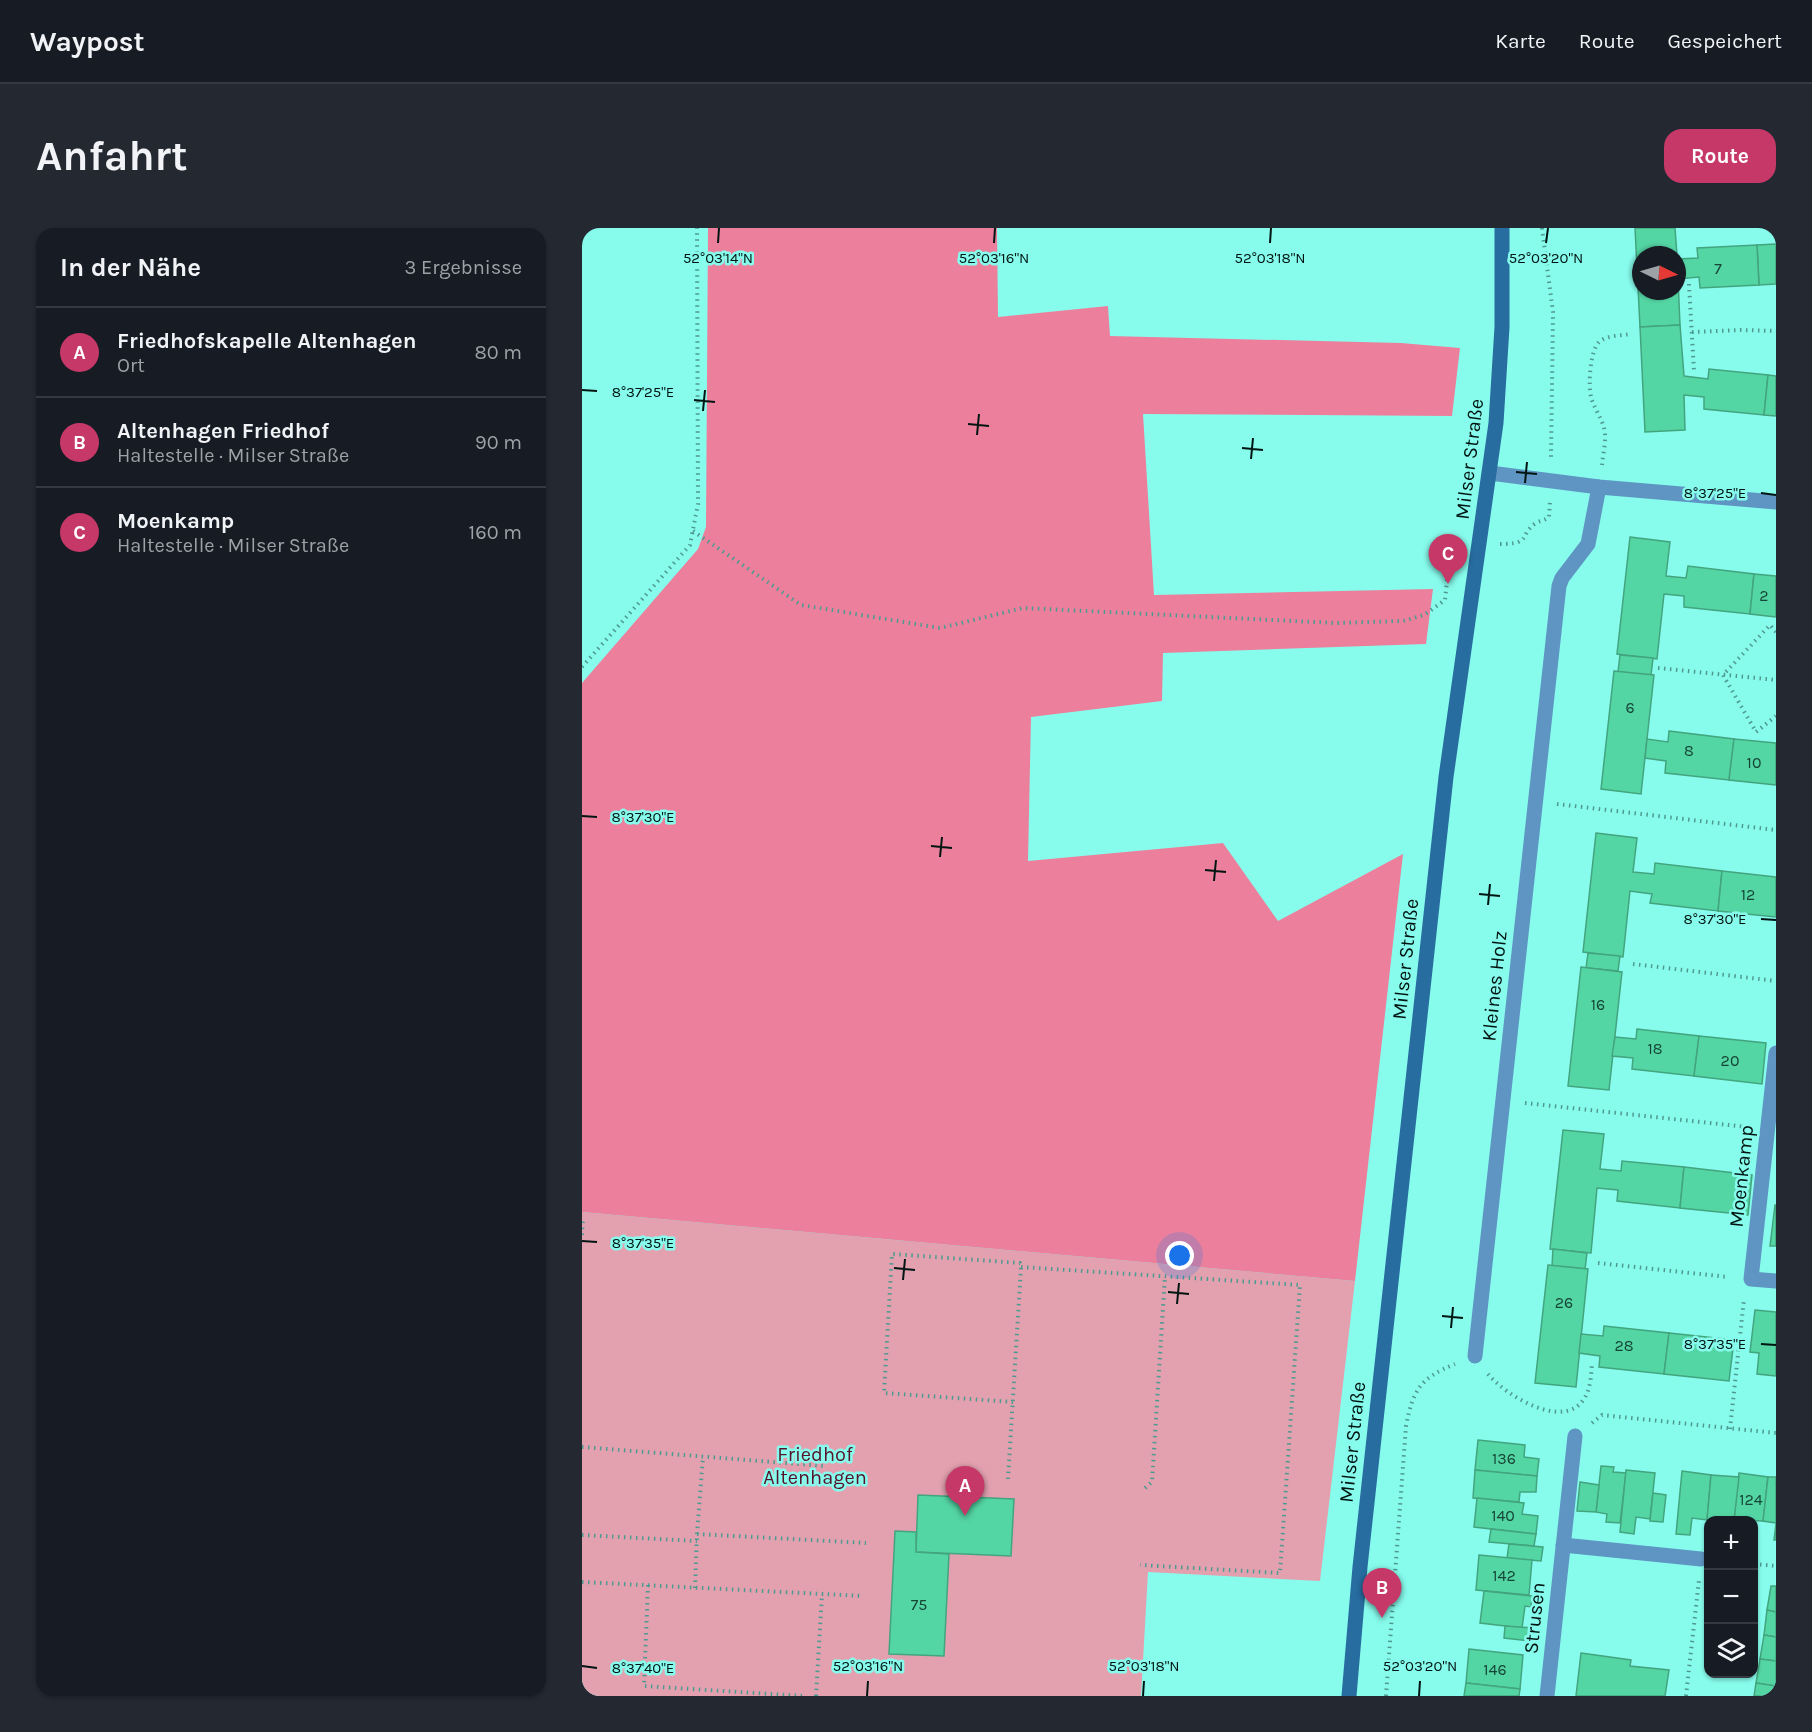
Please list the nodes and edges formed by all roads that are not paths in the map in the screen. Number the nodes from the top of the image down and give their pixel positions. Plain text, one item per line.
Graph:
1 (1502, 228) edge
2 (1490, 472) junction
3 (1599, 487) junction
4 (1776, 502) edge
5 (1776, 1053) edge
6 (1776, 1281) edge
7 (1475, 1356) road end
8 (1575, 1436) road end
9 (1563, 1545) junction
10 (1701, 1559) road end
11 (1349, 1696) edge
12 (1547, 1696) edge

1 - 2 main road, Milser Straße
2 - 3 street
2 - 11 main road, Milser Straße
3 - 4 street
3 - 7 street, Kleines Holz
5 - 6 street, Moenkamp
8 - 9 street, Strusen
9 - 10 street
9 - 12 street, Strusen

